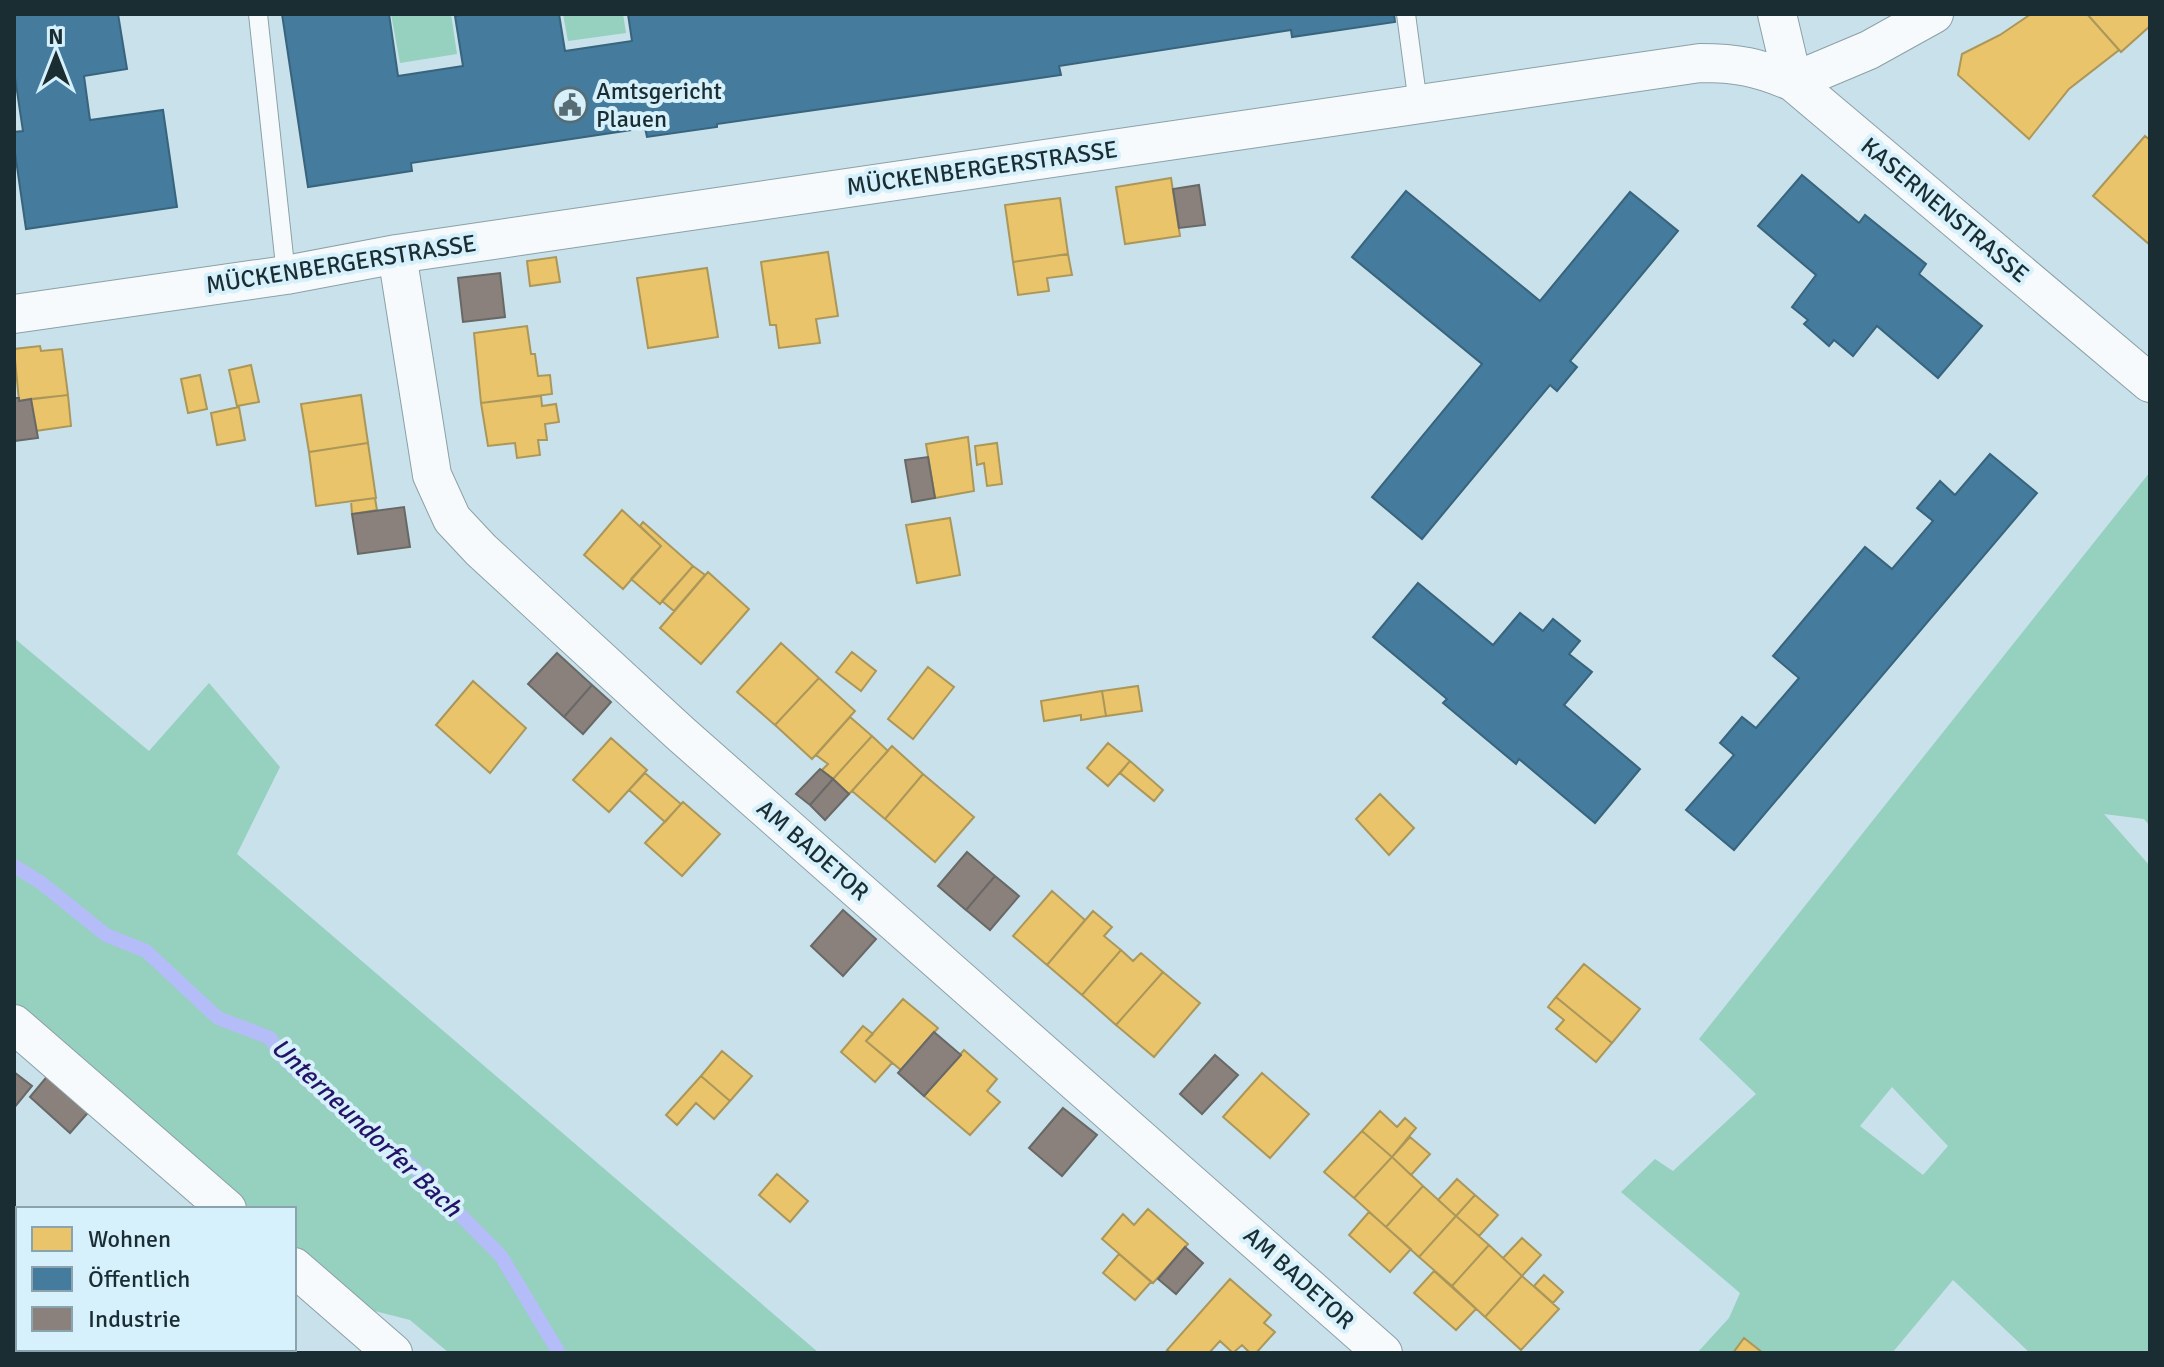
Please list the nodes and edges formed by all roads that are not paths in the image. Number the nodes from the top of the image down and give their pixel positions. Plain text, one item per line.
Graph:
1 (258, 14) edge
2 (1406, 14) edge
3 (1777, 14) edge
4 (1934, 14) edge
5 (1793, 82) junction
6 (1418, 104) junction
7 (397, 254) junction
8 (286, 275) junction
9 (14, 314) edge
10 (2150, 383) edge
11 (14, 1024) edge
12 (225, 1207) edge
13 (296, 1269) edge
14 (393, 1353) edge
15 (1383, 1353) edge

1 - 8 lane
2 - 6 lane
3 - 5 street
4 - 5 street
5 - 6 street, MÜCKENBERGERSTRASSE
5 - 10 street, KASERNENSTRASSE
6 - 7 street, MÜCKENBERGERSTRASSE
7 - 8 street, MÜCKENBERGERSTRASSE
7 - 15 street, AM BADETOR
8 - 9 street, MÜCKENBERGERSTRASSE
11 - 12 street
13 - 14 street

